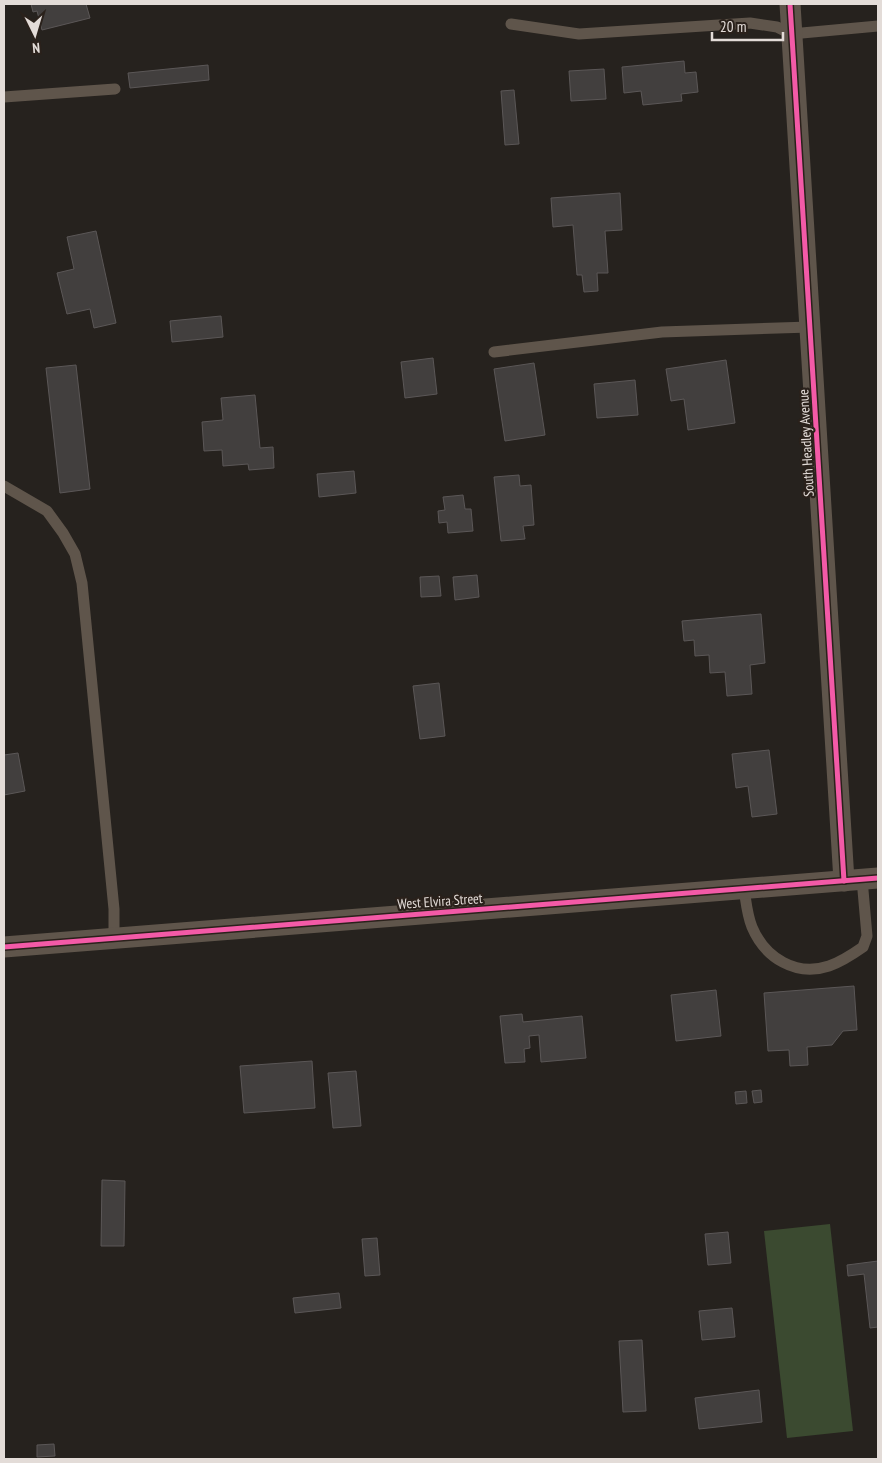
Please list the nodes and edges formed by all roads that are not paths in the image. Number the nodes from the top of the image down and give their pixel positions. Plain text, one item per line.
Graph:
1 (790, 4) edge
2 (511, 24) dead end
3 (878, 26) edge
4 (792, 34) junction
5 (115, 89) dead end
6 (4, 97) edge
7 (810, 327) junction
8 (494, 352) dead end
9 (4, 486) edge
10 (862, 880) edge
11 (744, 889) junction
12 (114, 938) junction
13 (4, 947) edge

1 - 4 street, South Headley Avenue
2 - 4 lane
3 - 4 lane
4 - 7 street, South Headley Avenue
5 - 6 lane
7 - 8 lane
7 - 10 street, South Headley Avenue
9 - 12 lane
10 - 11 street, West Elvira Street
10 - 11 lane
11 - 12 street, West Elvira Street
12 - 13 street, West Elvira Street

